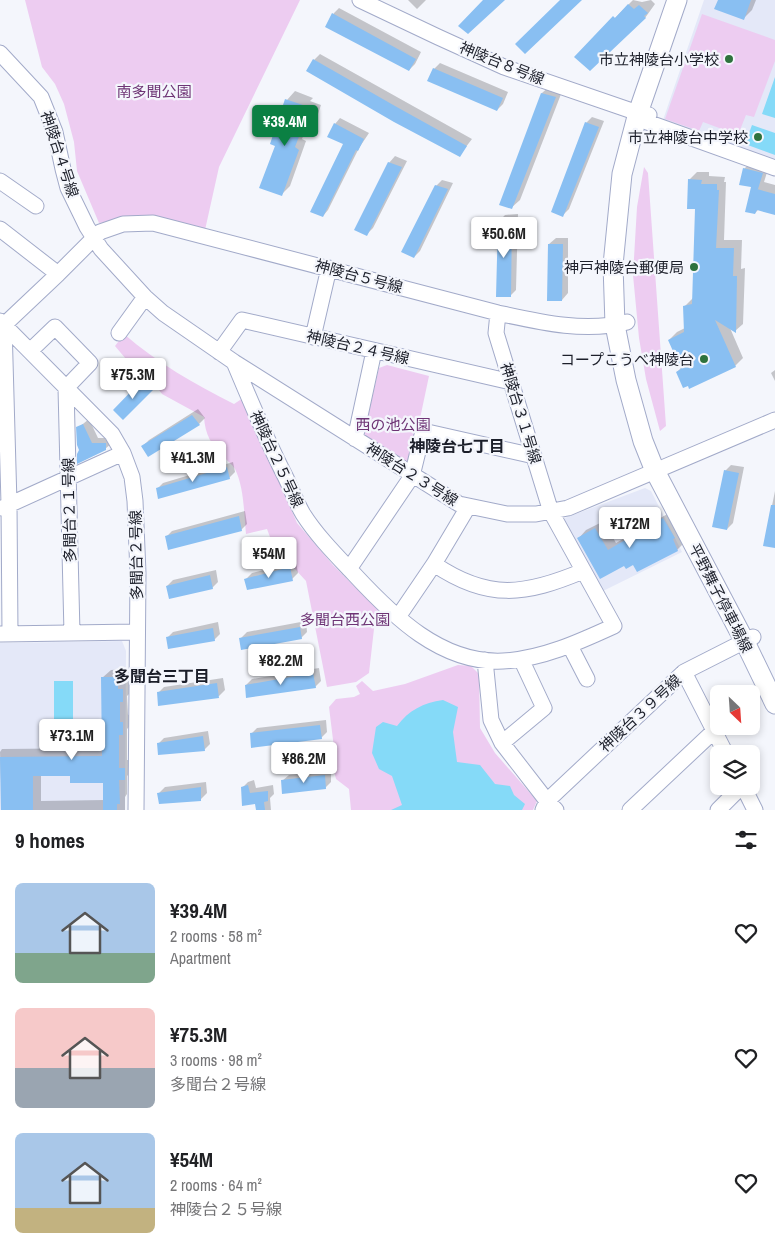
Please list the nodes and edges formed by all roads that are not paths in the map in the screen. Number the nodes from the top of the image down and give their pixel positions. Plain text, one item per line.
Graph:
1 (360, 0) edge
2 (677, 0) edge
3 (689, 0) edge
4 (381, 5) edge
5 (0, 53) edge
6 (645, 117) junction
7 (775, 168) edge
8 (0, 181) edge
9 (36, 206) dead end
10 (0, 229) edge
11 (94, 237) junction
12 (329, 268) junction
13 (58, 274) junction
14 (145, 297) junction
15 (498, 313) junction
16 (2, 323) edge
17 (621, 324) junction
18 (119, 332) dead end
19 (314, 337) junction
20 (374, 350) junction
21 (30, 351) junction
22 (219, 352) junction
23 (234, 362) junction
24 (511, 382) junction
25 (66, 388) junction
26 (775, 420) edge
27 (355, 439) junction
28 (123, 453) junction
29 (534, 456) junction
30 (661, 469) junction
31 (412, 476) junction
32 (69, 478) junction
33 (5, 507) edge
34 (468, 507) junction
35 (551, 512) junction
36 (434, 564) junction
37 (349, 569) junction
38 (584, 571) junction
39 (398, 617) junction
40 (614, 626) joint
41 (138, 632) junction
42 (72, 633) junction
43 (5, 634) edge
44 (749, 639) junction
45 (570, 646) junction
46 (521, 659) junction
47 (485, 660) junction
48 (684, 672) junction
49 (588, 679) dead end
50 (775, 681) edge
51 (775, 704) edge
52 (710, 723) edge
53 (710, 735) edge
54 (502, 743) junction
55 (733, 795) edge
56 (747, 795) edge
57 (549, 807) edge
58 (136, 810) edge
59 (630, 810) edge
60 (718, 810) edge
61 (755, 810) edge

1 - 4 street, 神陵台８号線
2 - 6 main road, 平野舞子停車場線
3 - 6 main road, 平野舞子停車場線
4 - 6 street, 神陵台８号線
5 - 11 street, 神陵台４号線
6 - 7 street, 神陵台８号線
6 - 17 main road, 平野舞子停車場線
8 - 9 street
10 - 13 street
11 - 12 street, 神陵台５号線
11 - 13 street
11 - 14 street, 神陵台２３号線
12 - 15 street, 神陵台５号線
12 - 19 street
13 - 16 street
14 - 18 street
14 - 22 street, 神陵台２３号線
15 - 17 street, 神陵台５号線
15 - 24 street, 神陵台３１号線
16 - 21 street, 多聞台２号線
16 - 33 street
17 - 30 main road, 平野舞子停車場線
19 - 20 street, 神陵台２４号線
19 - 22 street, 神陵台２４号線
20 - 24 street, 神陵台２４号線
20 - 27 street
21 - 25 street, 多聞台２号線
21 - 25 street
22 - 23 street, 神陵台２３号線
23 - 27 street, 神陵台２３号線
23 - 37 street, 神陵台２５号線
24 - 29 street, 神陵台３１号線
25 - 28 street, 多聞台２号線
25 - 32 street, 多聞台２１号線
26 - 30 street, 神陵台２３号線
27 - 31 street, 神陵台２３号線
28 - 32 street
28 - 41 street, 多聞台２号線
29 - 31 street
29 - 35 street, 神陵台３１号線
30 - 35 street, 神陵台２３号線
30 - 44 main road, 平野舞子停車場線
31 - 34 street, 神陵台２３号線
31 - 37 street
32 - 33 street
32 - 42 street, 多聞台２１号線
33 - 43 street
34 - 35 street, 神陵台２３号線
34 - 36 street
35 - 38 street, 神陵台３１号線
36 - 38 street
36 - 39 street
37 - 39 street, 神陵台２５号線
38 - 40 street, 神陵台３１号線
39 - 47 street, 神陵台２５号線
40 - 45 street, 神陵台２５号線
41 - 42 street
41 - 58 street, 多聞台２号線
42 - 43 street
44 - 48 street, 神陵台３９号線
44 - 50 main road, 平野舞子停車場線
44 - 51 main road, 平野舞子停車場線
45 - 46 street, 神陵台２５号線
45 - 49 street
46 - 47 street, 神陵台２５号線
46 - 54 street
47 - 54 street
48 - 52 street
48 - 57 street, 神陵台３９号線
53 - 59 street
54 - 57 street
55 - 60 street
56 - 61 street

